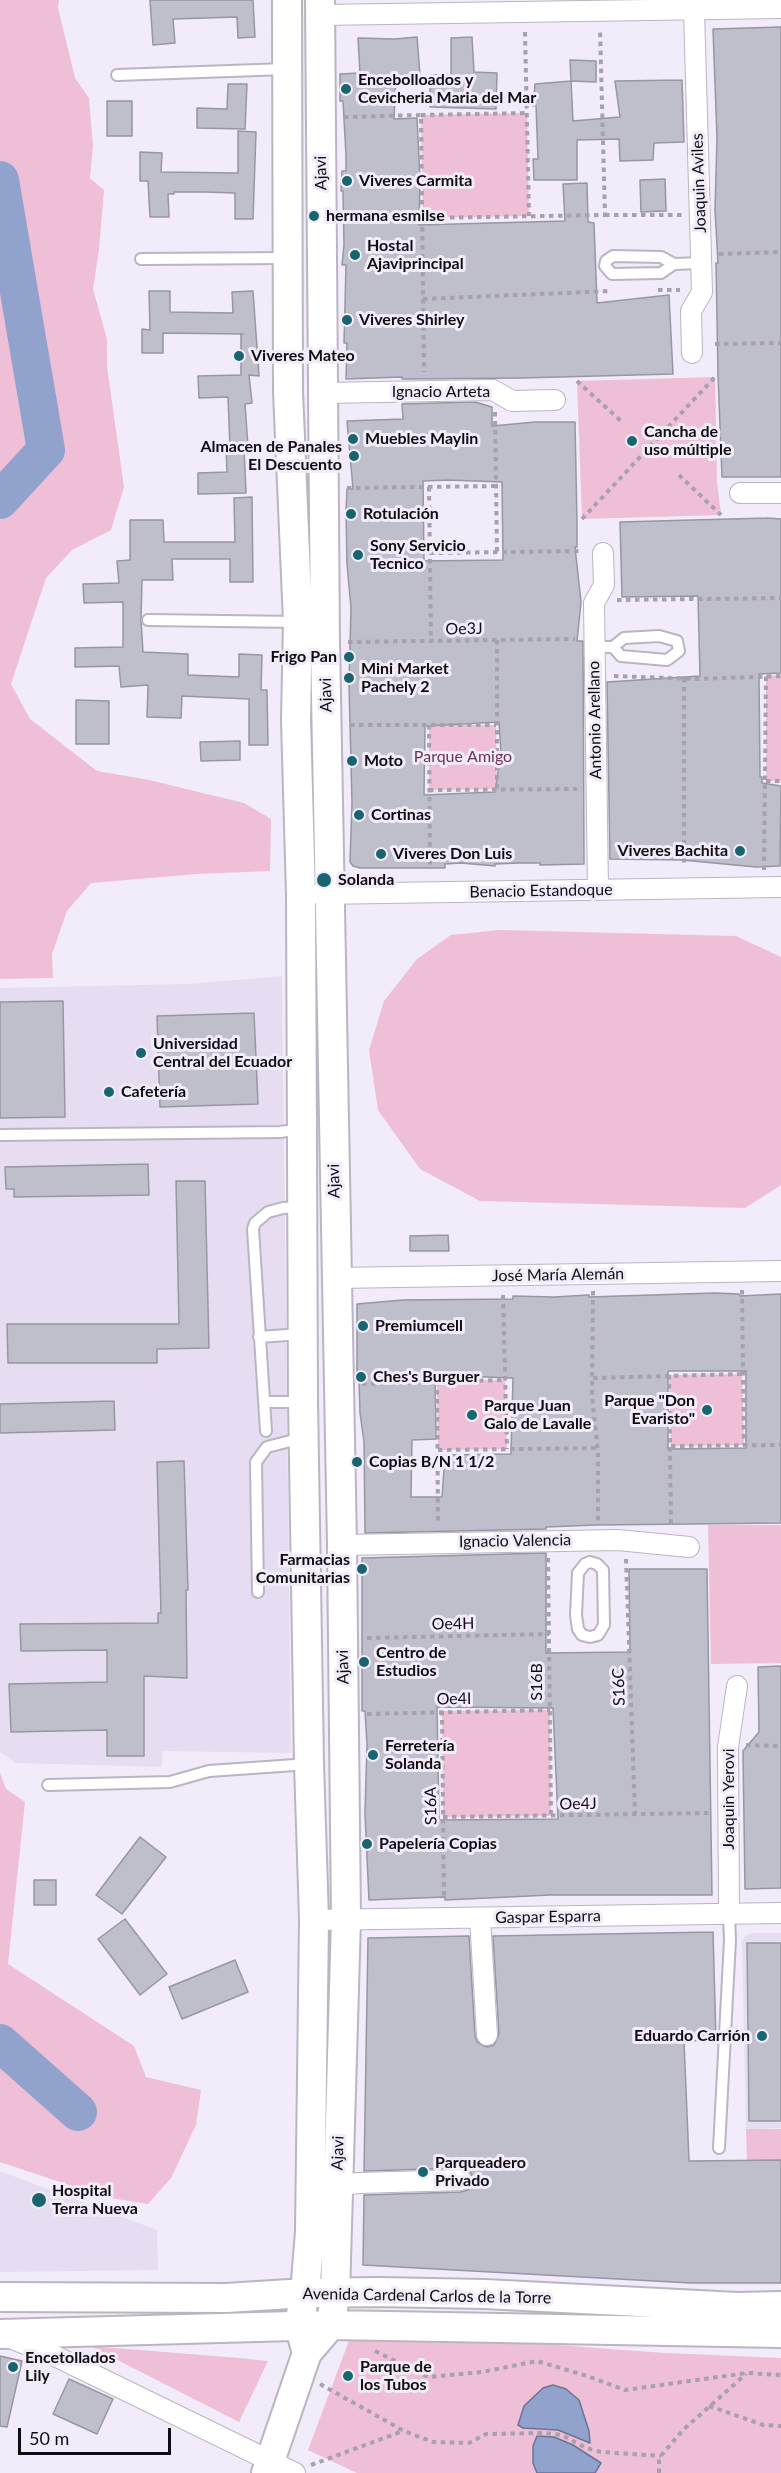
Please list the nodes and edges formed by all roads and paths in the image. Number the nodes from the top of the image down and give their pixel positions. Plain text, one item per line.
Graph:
1 (287, 0) edge
2 (321, 7) edge
3 (781, 8) edge
4 (694, 10) junction
5 (598, 13) edge
6 (525, 31) dead end
7 (286, 69) junction
8 (117, 75) dead end
9 (527, 113) junction
10 (421, 115) junction
11 (338, 118) dead end
12 (605, 215) junction
13 (691, 215) dead end
14 (529, 216) junction
15 (423, 218) junction
16 (781, 252) edge
17 (287, 258) junction
18 (141, 259) dead end
19 (707, 259) junction
20 (674, 264) junction
21 (653, 290) dead end
22 (685, 290) dead end
23 (620, 291) dead end
24 (423, 298) junction
25 (781, 343) edge
26 (715, 344) dead end
27 (692, 352) dead end
28 (715, 377) dead end
29 (424, 381) dead end
30 (577, 381) dead end
31 (323, 393) junction
32 (555, 400) dead end
33 (495, 406) dead end
34 (621, 422) dead end
35 (679, 475) dead end
36 (496, 486) junction
37 (429, 487) junction
38 (343, 488) dead end
39 (740, 493) dead end
40 (781, 493) edge
41 (721, 515) dead end
42 (582, 519) dead end
43 (497, 552) junction
44 (593, 552) joint
45 (430, 553) junction
46 (781, 598) edge
47 (610, 601) dead end
48 (148, 620) dead end
49 (298, 622) junction
50 (496, 640) junction
51 (431, 641) junction
52 (345, 642) dead end
53 (597, 644) junction
54 (604, 675) dead end
55 (766, 675) junction
56 (781, 675) edge
57 (684, 678) junction
58 (345, 725) dead end
59 (429, 725) junction
60 (496, 725) junction
61 (766, 781) junction
62 (781, 781) edge
63 (429, 789) junction
64 (497, 789) junction
65 (584, 789) dead end
66 (684, 862) dead end
67 (430, 868) dead end
68 (764, 872) dead end
69 (781, 887) edge
70 (598, 890) junction
71 (330, 894) junction
72 (301, 895) junction
73 (302, 1129) junction
74 (0, 1136) edge
75 (302, 1208) junction
76 (781, 1271) edge
77 (336, 1278) junction
78 (742, 1288) dead end
79 (593, 1290) dead end
80 (503, 1291) dead end
81 (303, 1334) junction
82 (259, 1337) junction
83 (742, 1374) junction
84 (669, 1375) junction
85 (593, 1378) junction
86 (505, 1380) junction
87 (437, 1381) junction
88 (354, 1385) dead end
89 (303, 1401) junction
90 (266, 1402) junction
91 (266, 1431) dead end
92 (304, 1438) junction
93 (744, 1445) junction
94 (781, 1445) edge
95 (671, 1446) junction
96 (597, 1448) junction
97 (507, 1449) junction
98 (438, 1450) junction
99 (671, 1526) dead end
100 (438, 1532) dead end
101 (593, 1534) junction
102 (342, 1545) junction
103 (688, 1547) dead end
104 (548, 1548) dead end
105 (626, 1558) dead end
106 (590, 1562) junction
107 (258, 1593) dead end
108 (549, 1634) junction
109 (357, 1638) dead end
110 (737, 1686) dead end
111 (550, 1710) junction
112 (442, 1711) junction
113 (360, 1714) dead end
114 (744, 1746) dead end
115 (781, 1746) edge
116 (309, 1764) junction
117 (48, 1785) dead end
118 (714, 1813) dead end
119 (635, 1814) junction
120 (551, 1816) junction
121 (443, 1817) junction
122 (444, 1902) dead end
123 (781, 1913) edge
124 (729, 1914) junction
125 (480, 1918) junction
126 (314, 1920) junction
127 (346, 1920) junction
128 (487, 2034) dead end
129 (719, 2148) dead end
130 (461, 2180) dead end
131 (337, 2186) junction
132 (305, 2293) junction
133 (335, 2294) junction
134 (0, 2297) edge
135 (781, 2306) edge
136 (299, 2325) junction
137 (331, 2325) junction
138 (781, 2333) edge
139 (0, 2334) edge
140 (373, 2350) dead end
141 (303, 2363) junction
142 (747, 2373) junction
143 (781, 2375) edge
144 (709, 2406) junction
145 (781, 2426) edge
146 (404, 2431) junction
147 (661, 2456) junction
148 (281, 2470) edge
149 (658, 2473) edge

1 - 7 street, Ajavi
2 - 5 street
2 - 31 street, Ajavi
3 - 4 street
4 - 5 street
4 - 19 street, Joaquin Aviles
5 - 12 path
6 - 9 path
7 - 8 lane
7 - 17 street, Ajavi
9 - 10 path
9 - 14 path
10 - 11 path
10 - 15 path
12 - 13 path
12 - 14 path
14 - 15 path
15 - 24 path
16 - 19 path
17 - 18 lane
17 - 49 street, Ajavi
19 - 20 lane
19 - 27 street, Joaquin Aviles
20 - 20 lane
21 - 22 path
23 - 24 path
24 - 29 path
25 - 26 path
28 - 42 path
30 - 34 path
31 - 32 street, Ignacio Arteta
31 - 71 street, Ajavi
33 - 36 path
35 - 41 path
36 - 37 path
36 - 43 path
37 - 38 path
37 - 45 path
39 - 40 street
43 - 44 path
43 - 45 path
44 - 53 street, Antonio Arellano
45 - 51 path
46 - 47 path
48 - 49 lane
49 - 72 street, Ajavi
50 - 51 path, Oe3J
50 - 53 path, Oe3J
50 - 60 path
51 - 52 path, Oe3J
53 - 53 lane
53 - 70 street, Antonio Arellano
54 - 57 path
55 - 56 path
55 - 57 path
55 - 61 path
57 - 66 path
58 - 59 path
59 - 60 path
59 - 63 path
60 - 64 path
61 - 62 path
61 - 68 path
63 - 64 path
63 - 67 path
64 - 65 path
69 - 70 street, Benacio Estandoque
70 - 71 street, Benacio Estandoque
71 - 72 street, Benacio Estandoque
71 - 77 street, Ajavi
72 - 73 street, Ajavi
73 - 74 lane
73 - 75 street, Ajavi
75 - 81 street, Ajavi
75 - 82 lane
76 - 77 street, José María Alemán
77 - 102 street, Ajavi
78 - 83 path
79 - 85 path
80 - 86 path
81 - 82 lane
81 - 89 street, Ajavi
82 - 90 lane
83 - 84 path
83 - 93 path
84 - 85 path
84 - 95 path
85 - 96 path
86 - 87 path
86 - 97 path
87 - 88 path
87 - 98 path
89 - 90 lane
89 - 92 street, Ajavi
90 - 91 lane
92 - 107 lane
92 - 116 street, Ajavi
93 - 94 path
93 - 95 path
95 - 99 path
96 - 97 path
96 - 101 path
97 - 98 path
98 - 100 path
101 - 102 street, Ignacio Valencia
101 - 103 street, Ignacio Valencia
101 - 106 lane
102 - 127 street, Ajavi
104 - 108 path, S16B
105 - 119 path, S16C
106 - 106 lane
108 - 109 path, Oe4H
108 - 111 path, S16B
110 - 124 street, Joaquin Yerovi
111 - 112 path, Oe4I
111 - 120 path, S16B
112 - 113 path, Oe4I
112 - 121 path, S16A
114 - 115 path
116 - 117 lane
116 - 126 street, Ajavi
118 - 119 path, Oe4J
119 - 120 path, Oe4J
120 - 121 path, Oe4J
121 - 122 path, S16A
123 - 124 street, Gaspar Esparra
124 - 125 street, Gaspar Esparra
124 - 129 lane
125 - 127 street, Gaspar Esparra
125 - 128 street
126 - 127 street, Gaspar Esparra
126 - 132 street, Ajavi
127 - 131 street, Ajavi
130 - 131 street
131 - 133 street, Ajavi
132 - 133 street, Avenida Cardenal Carlos de la Torre
132 - 134 street, Avenida Cardenal Carlos de la Torre
132 - 136 street, Ajavi
133 - 135 street, Avenida Cardenal Carlos de la Torre
133 - 137 street, Ajavi
136 - 137 street, Avenida Cardenal Carlos de la Torre
136 - 139 street, Avenida Cardenal Carlos de la Torre
136 - 141 street, Ajavi
137 - 138 street, Avenida Cardenal Carlos de la Torre
137 - 141 street
139 - 148 street
140 - 142 path
141 - 146 path
141 - 148 street
142 - 143 path
142 - 144 path
144 - 145 path
144 - 147 path
146 - 147 path
146 - 148 path
147 - 149 path

